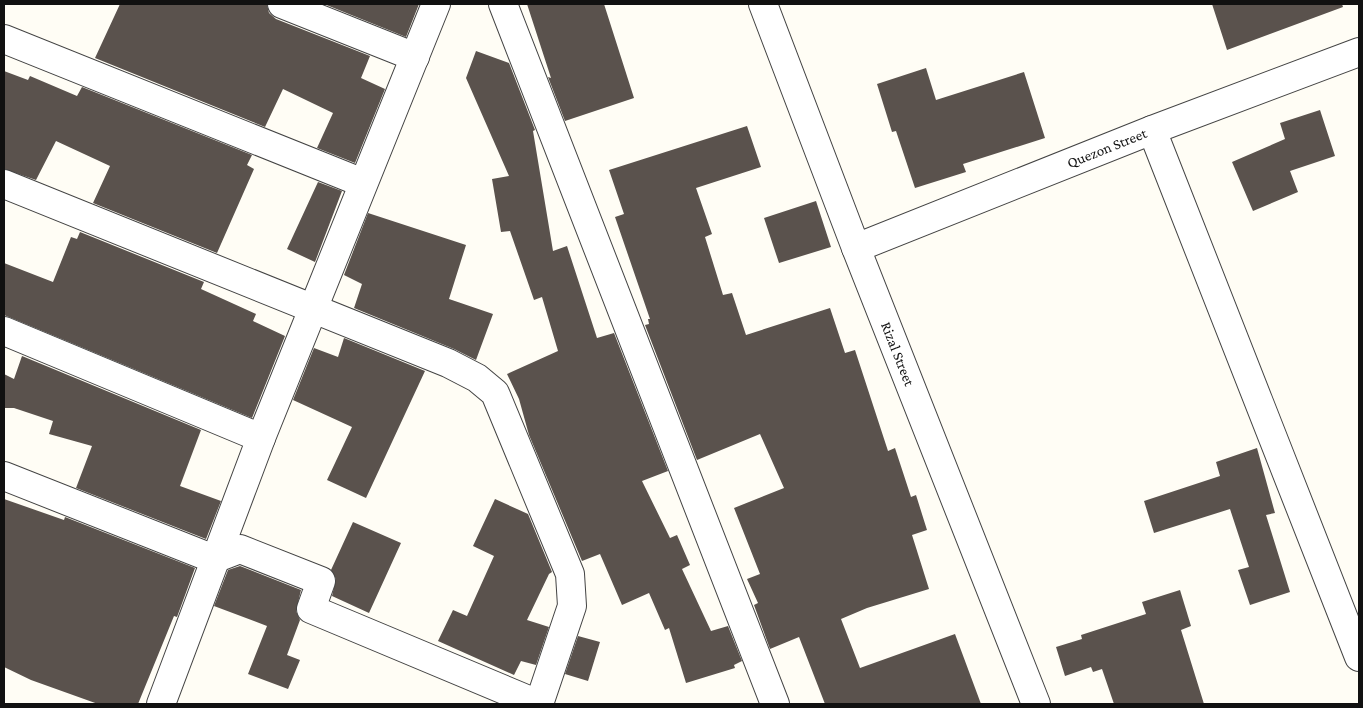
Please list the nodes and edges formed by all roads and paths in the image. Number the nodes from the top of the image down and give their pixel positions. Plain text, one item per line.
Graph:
1 (282, 4) edge
2 (436, 4) edge
3 (503, 4) edge
4 (763, 4) edge
5 (4, 38) edge
6 (1359, 52) edge
7 (415, 57) junction
8 (1152, 130) junction
9 (363, 183) junction
10 (4, 184) edge
11 (856, 248) junction
12 (314, 308) junction
13 (4, 331) edge
14 (260, 438) junction
15 (4, 476) edge
16 (214, 559) junction
17 (1359, 657) edge
18 (161, 704) edge
19 (538, 704) edge
20 (775, 704) edge
21 (1036, 704) edge

1 - 7 street
2 - 7 street
3 - 20 street
4 - 11 street, Rizal Street
5 - 9 street
6 - 8 street, Quezon Street
7 - 9 street
8 - 11 street, Quezon Street
8 - 17 street
9 - 12 street
10 - 12 street
11 - 21 street, Rizal Street
12 - 14 street
12 - 19 street
13 - 14 street
14 - 16 street
15 - 16 street
16 - 18 street
16 - 19 street

